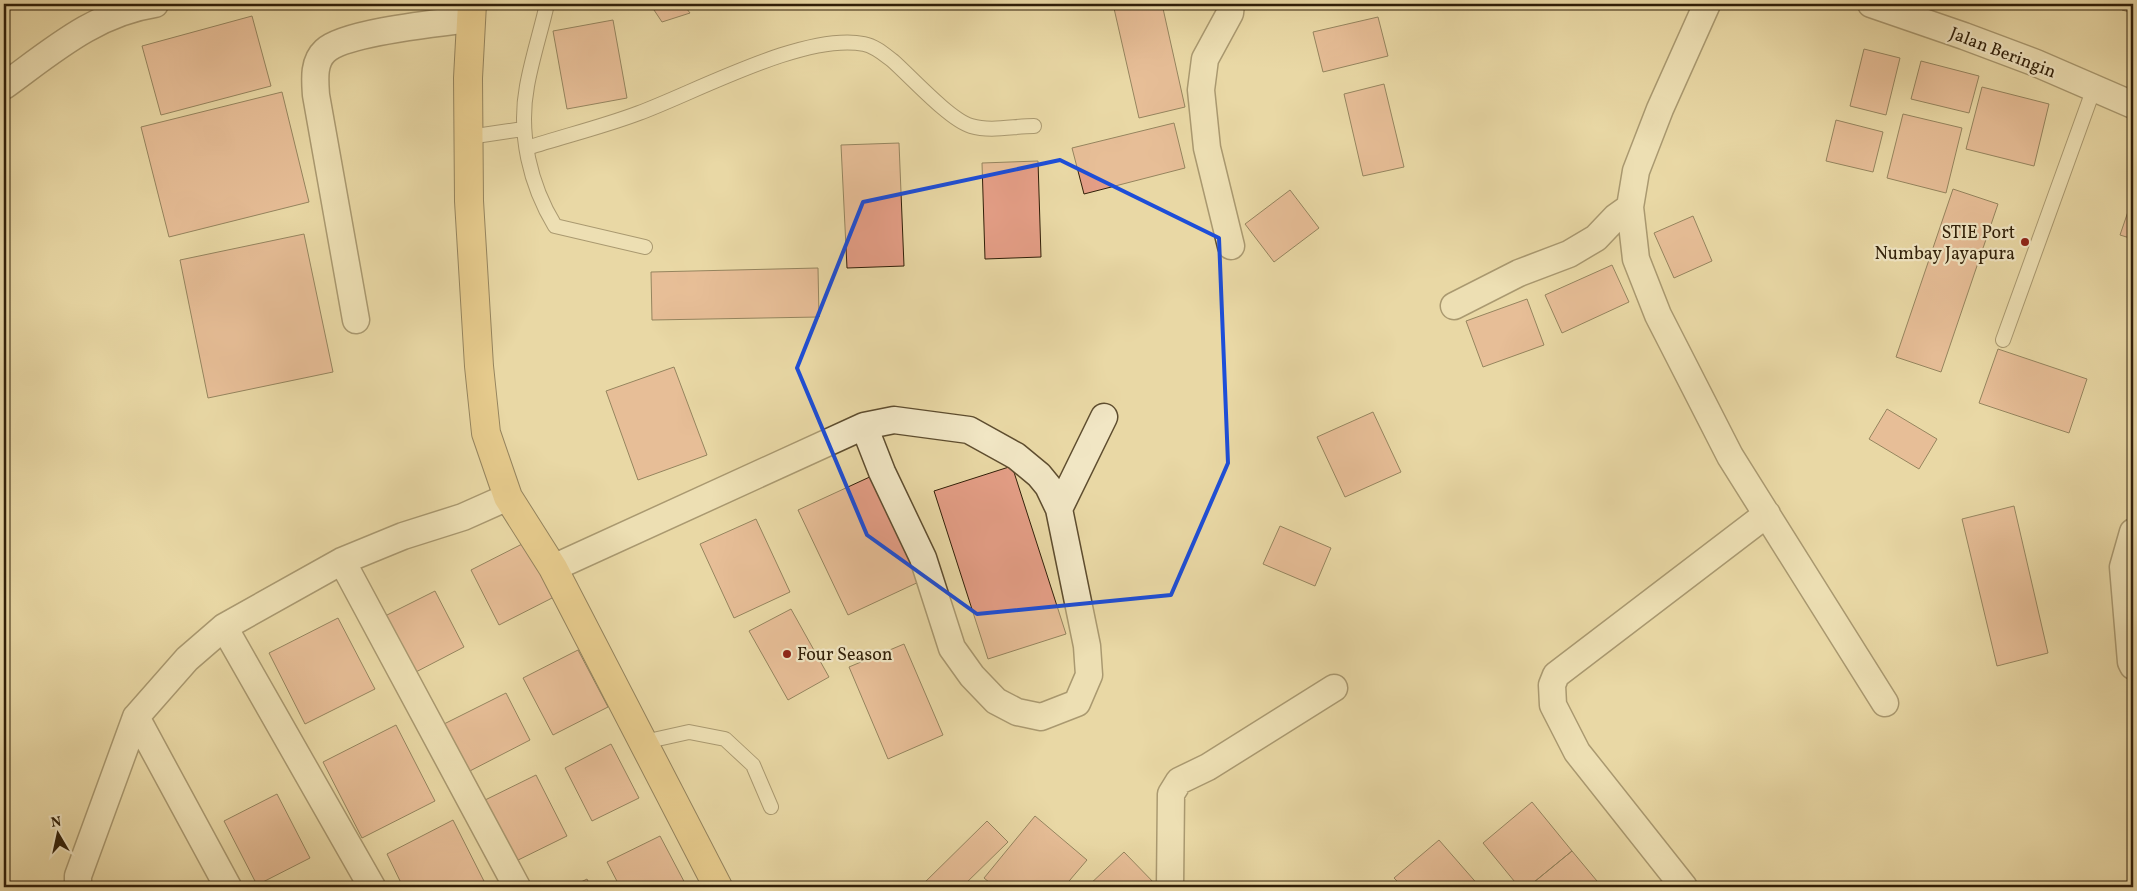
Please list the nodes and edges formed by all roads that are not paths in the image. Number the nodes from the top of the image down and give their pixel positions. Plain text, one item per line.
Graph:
1 (155, 4) edge
2 (547, 4) edge
3 (1231, 4) edge
4 (1707, 4) edge
5 (1872, 4) edge
6 (471, 11) edge
7 (4, 86) edge
8 (2094, 88) junction
9 (2133, 105) edge
10 (1034, 126) dead end
11 (524, 129) junction
12 (469, 137) junction
13 (527, 148) junction
14 (1630, 206) junction
15 (1231, 246) dead end
16 (645, 247) dead end
17 (1454, 306) dead end
18 (356, 320) dead end
19 (2003, 340) dead end
20 (1104, 417) dead end
21 (864, 426) junction
22 (508, 497) junction
23 (1059, 509) junction
24 (1767, 514) junction
25 (2133, 532) edge
26 (342, 561) junction
27 (553, 568) junction
28 (2128, 569) edge
29 (224, 627) junction
30 (2133, 666) edge
31 (1334, 688) dead end
32 (1885, 703) dead end
33 (136, 717) junction
34 (644, 742) junction
35 (771, 807) dead end
36 (80, 884) edge
37 (228, 887) edge
38 (372, 887) edge
39 (517, 887) edge
40 (718, 887) edge
41 (1170, 887) edge
42 (1684, 887) edge

1 - 7 street
2 - 11 lane
3 - 15 street
4 - 14 street
5 - 8 street, Jalan Beringin
6 - 12 highway
6 - 18 street
8 - 9 street, Jalan Beringin
8 - 19 lane
10 - 13 lane
11 - 12 lane
11 - 13 lane
12 - 22 highway
13 - 16 lane
14 - 17 street
14 - 24 street
20 - 23 street
21 - 23 street
21 - 23 street
21 - 27 street
22 - 26 street
22 - 27 highway
24 - 32 street
24 - 42 street
25 - 28 street
26 - 29 street
26 - 39 street
27 - 34 highway
28 - 30 street
29 - 33 street
29 - 38 street
31 - 41 street
33 - 36 street
33 - 37 street
34 - 35 lane
34 - 40 highway

